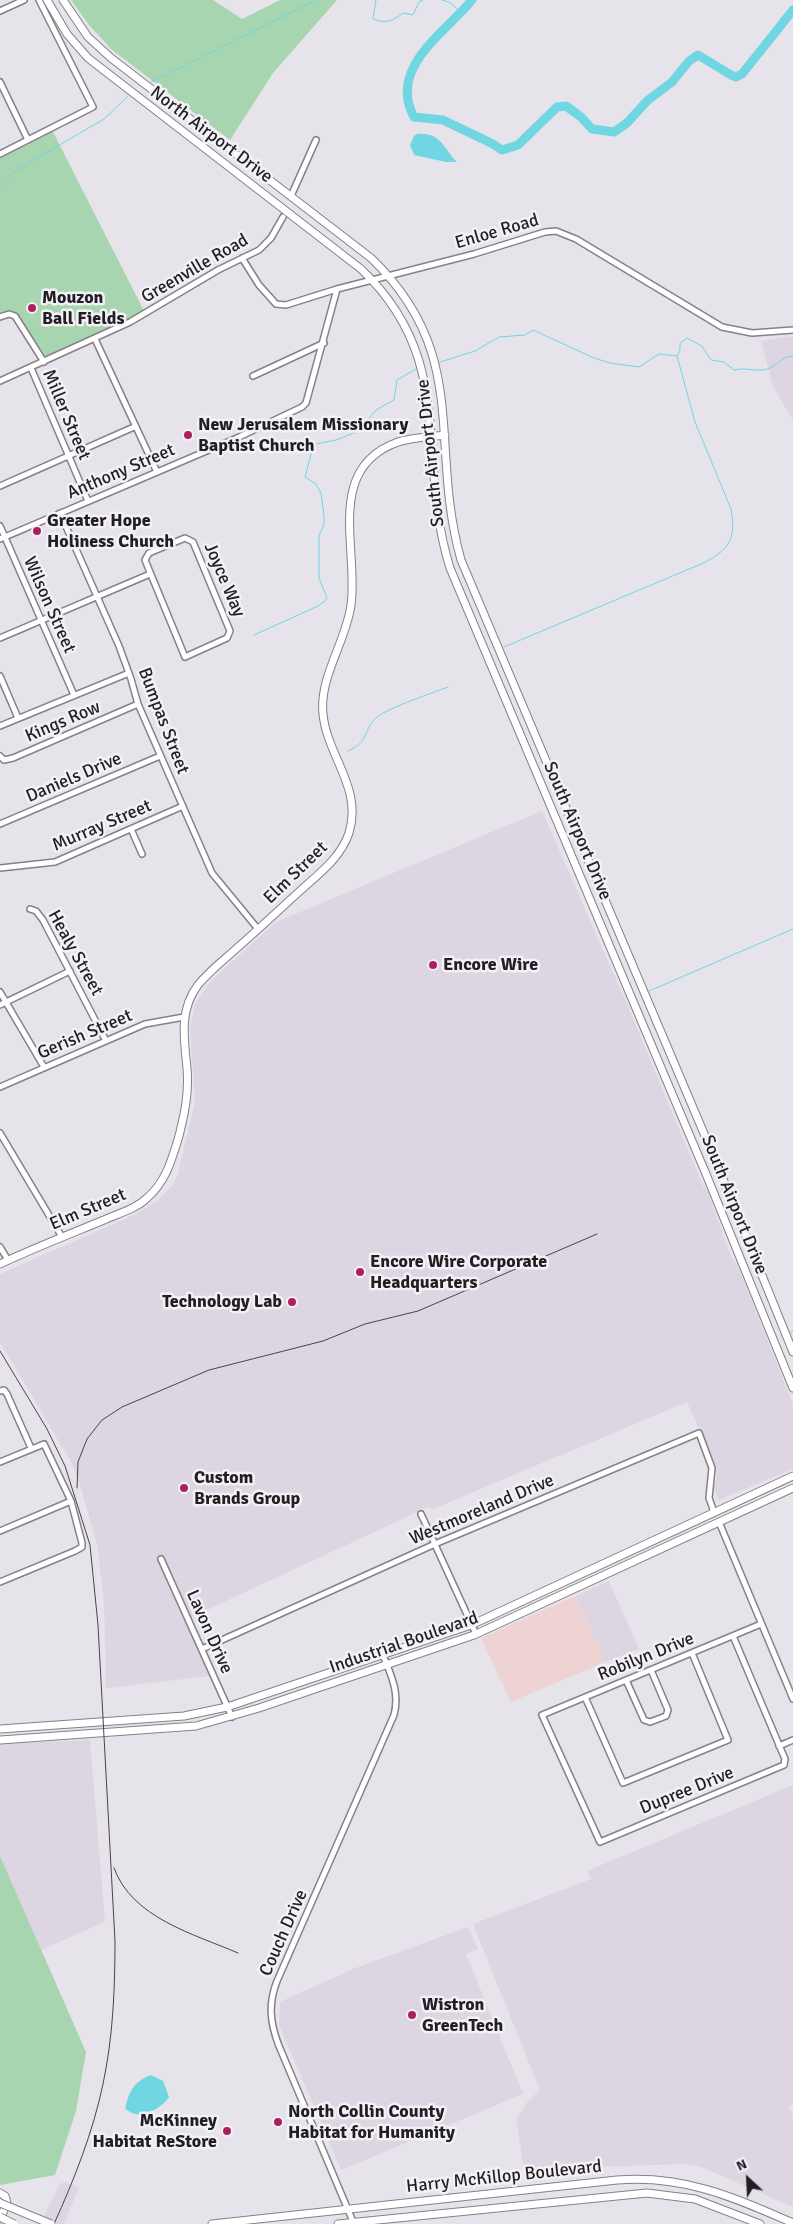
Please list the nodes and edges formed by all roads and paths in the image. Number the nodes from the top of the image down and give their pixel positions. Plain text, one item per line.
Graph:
1 (24, 0) edge
2 (39, 0) edge
3 (47, 0) edge
4 (63, 0) edge
5 (0, 11) edge
6 (0, 82) edge
7 (28, 140) junction
8 (316, 140) dead end
9 (0, 154) edge
10 (291, 196) junction
11 (283, 217) dead end
12 (242, 258) junction
13 (389, 276) junction
14 (373, 280) junction
15 (338, 289) junction
16 (0, 317) edge
17 (793, 330) edge
18 (95, 339) junction
19 (324, 342) junction
20 (44, 362) junction
21 (31, 368) junction
22 (253, 376) dead end
23 (0, 381) edge
24 (134, 427) junction
25 (446, 435) junction
26 (431, 437) junction
27 (68, 456) junction
28 (157, 472) junction
29 (0, 486) edge
30 (88, 501) junction
31 (60, 513) junction
32 (0, 526) edge
33 (2, 538) edge
34 (150, 574) junction
35 (97, 596) junction
36 (40, 620) junction
37 (0, 638) edge
38 (129, 672) junction
39 (0, 676) edge
40 (74, 695) junction
41 (138, 704) junction
42 (18, 718) junction
43 (0, 726) edge
44 (0, 756) edge
45 (160, 756) junction
46 (183, 806) junction
47 (0, 824) edge
48 (131, 829) junction
49 (76, 853) junction
50 (142, 854) dead end
51 (78, 860) dead end
52 (0, 868) edge
53 (30, 909) dead end
54 (258, 929) junction
55 (70, 971) junction
56 (0, 992) edge
57 (6, 1002) junction
58 (0, 1005) edge
59 (184, 1017) junction
60 (106, 1040) junction
61 (44, 1068) junction
62 (0, 1087) edge
63 (0, 1133) edge
64 (3, 1144) edge
65 (719, 1169) junction
66 (706, 1174) junction
67 (62, 1237) junction
68 (0, 1247) edge
69 (8, 1260) junction
70 (0, 1264) edge
71 (793, 1352) edge
72 (793, 1388) edge
73 (2, 1390) edge
74 (31, 1448) junction
75 (0, 1462) edge
76 (793, 1476) edge
77 (793, 1488) edge
78 (71, 1501) junction
79 (714, 1512) junction
80 (422, 1514) dead end
81 (719, 1522) junction
82 (0, 1531) edge
83 (435, 1544) junction
84 (162, 1559) dead end
85 (595, 1567) junction
86 (600, 1577) junction
87 (0, 1582) edge
88 (761, 1624) junction
89 (471, 1625) junction
90 (476, 1634) junction
91 (733, 1636) junction
92 (202, 1649) junction
93 (692, 1653) junction
94 (383, 1655) junction
95 (388, 1665) junction
96 (650, 1670) junction
97 (626, 1680) junction
98 (584, 1697) junction
99 (793, 1699) edge
100 (227, 1707) junction
101 (542, 1715) joint
102 (232, 1717) junction
103 (73, 1724) junction
104 (34, 1727) junction
105 (0, 1729) edge
106 (37, 1738) junction
107 (0, 1740) edge
108 (793, 1740) edge
109 (779, 1746) junction
110 (687, 2183) junction
111 (531, 2190) junction
112 (0, 2193) edge
113 (685, 2197) junction
114 (0, 2202) edge
115 (532, 2203) junction
116 (347, 2209) junction
117 (0, 2218) edge
118 (354, 2223) edge
119 (793, 2223) edge
120 (14, 2224) edge
121 (51, 2224) edge
122 (212, 2224) edge
123 (338, 2224) edge
124 (760, 2224) edge

1 - 5 street
2 - 7 street
3 - 14 main road, North Airport Drive
4 - 10 main road, North Airport Drive
6 - 7 street
7 - 9 street
8 - 10 street
10 - 13 main road, North Airport Drive
11 - 12 street, Greenville Road
12 - 15 street, Enloe Road
12 - 18 street, Greenville Road
13 - 14 street, Enloe Road
13 - 17 street, Enloe Road
13 - 25 main road, South Airport Drive
14 - 15 street, Enloe Road
14 - 26 main road, South Airport Drive
15 - 19 street, Anthony Street
16 - 20 street
18 - 20 street, Greenville Road
18 - 24 street
19 - 22 street
19 - 28 street, Anthony Street
20 - 21 street, Greenville Road
21 - 23 street, Greenville Road
21 - 27 street, Miller Street
24 - 27 street
24 - 28 street
25 - 26 main road, Elm Street
25 - 65 main road, South Airport Drive
26 - 54 main road, Elm Street
26 - 66 main road, South Airport Drive
27 - 29 street
27 - 30 street, Miller Street
28 - 30 street, Anthony Street
30 - 31 street, Anthony Street
31 - 33 street, Anthony Street
31 - 35 street, Bumpas Street
32 - 33 street, Wilson Street
33 - 36 street, Wilson Street
34 - 34 street, Joyce Way
34 - 35 street
35 - 36 street
35 - 38 street, Bumpas Street
36 - 37 street
36 - 40 street, Wilson Street
38 - 40 street
38 - 41 street, Bumpas Street
39 - 42 street
40 - 42 street
41 - 44 street, Kings Row
41 - 45 street, Bumpas Street
42 - 43 street
45 - 46 street, Bumpas Street
45 - 47 street, Daniels Drive
46 - 48 street, Murray Street
46 - 54 street, Bumpas Street
48 - 49 street, Murray Street
48 - 50 street
49 - 51 street
49 - 52 street, Murray Street
53 - 55 street, Healy Street
54 - 59 main road, Elm Street
55 - 57 street
55 - 60 street, Healy Street
56 - 57 street
57 - 58 street
57 - 61 street
59 - 60 street, Gerish Street
59 - 67 main road, Elm Street
60 - 61 street, Gerish Street
61 - 62 street, Gerish Street
63 - 64 street
64 - 67 street
65 - 66 main road
65 - 71 main road, South Airport Drive
66 - 72 main road, South Airport Drive
67 - 69 main road, Elm Street
68 - 69 street
69 - 70 main road, Elm Street
73 - 74 street
74 - 75 street
74 - 78 street
76 - 79 main road, Industrial Boulevard
77 - 81 main road, Industrial Boulevard
78 - 82 street
78 - 87 street
79 - 81 main road
79 - 83 street, Westmoreland Drive
79 - 85 main road, Industrial Boulevard
80 - 83 street
81 - 86 main road, Industrial Boulevard
81 - 88 street
83 - 89 street
83 - 92 street, Westmoreland Drive
84 - 92 street, Lavon Drive
85 - 86 main road
85 - 89 main road, Industrial Boulevard
86 - 90 main road, Industrial Boulevard
88 - 91 street, Robilyn Drive
88 - 99 street
89 - 90 street
89 - 94 main road, Industrial Boulevard
90 - 95 main road, Industrial Boulevard
91 - 93 street, Robilyn Drive
91 - 109 street, Dupree Drive
92 - 100 street, Lavon Drive
93 - 96 street, Robilyn Drive
93 - 98 street
94 - 95 street, Couch Drive
94 - 100 main road, Industrial Boulevard
95 - 102 main road, Industrial Boulevard
95 - 116 street, Couch Drive
96 - 97 street, Robilyn Drive
96 - 97 street
97 - 98 street, Robilyn Drive
98 - 101 street, Robilyn Drive
100 - 102 street, Lavon Drive
100 - 103 main road, Industrial Boulevard
101 - 109 street, Dupree Drive
102 - 106 main road, Industrial Boulevard
103 - 104 main road, Industrial Boulevard
103 - 106 main road
104 - 105 main road, Industrial Boulevard
104 - 106 main road
106 - 107 main road, Industrial Boulevard
108 - 109 street
110 - 111 main road, Harry McKillop Boulevard
110 - 113 main road
110 - 119 main road, Harry McKillop Boulevard
111 - 115 main road
111 - 116 main road, Harry McKillop Boulevard
112 - 117 main road
113 - 115 main road, Harry McKillop Boulevard
113 - 124 main road, Harry McKillop Boulevard
114 - 121 main road, bridge
115 - 118 main road, Harry McKillop Boulevard
116 - 118 street, Couch Drive
116 - 122 main road, Harry McKillop Boulevard
117 - 120 main road, bridge
118 - 123 main road, Harry McKillop Boulevard

